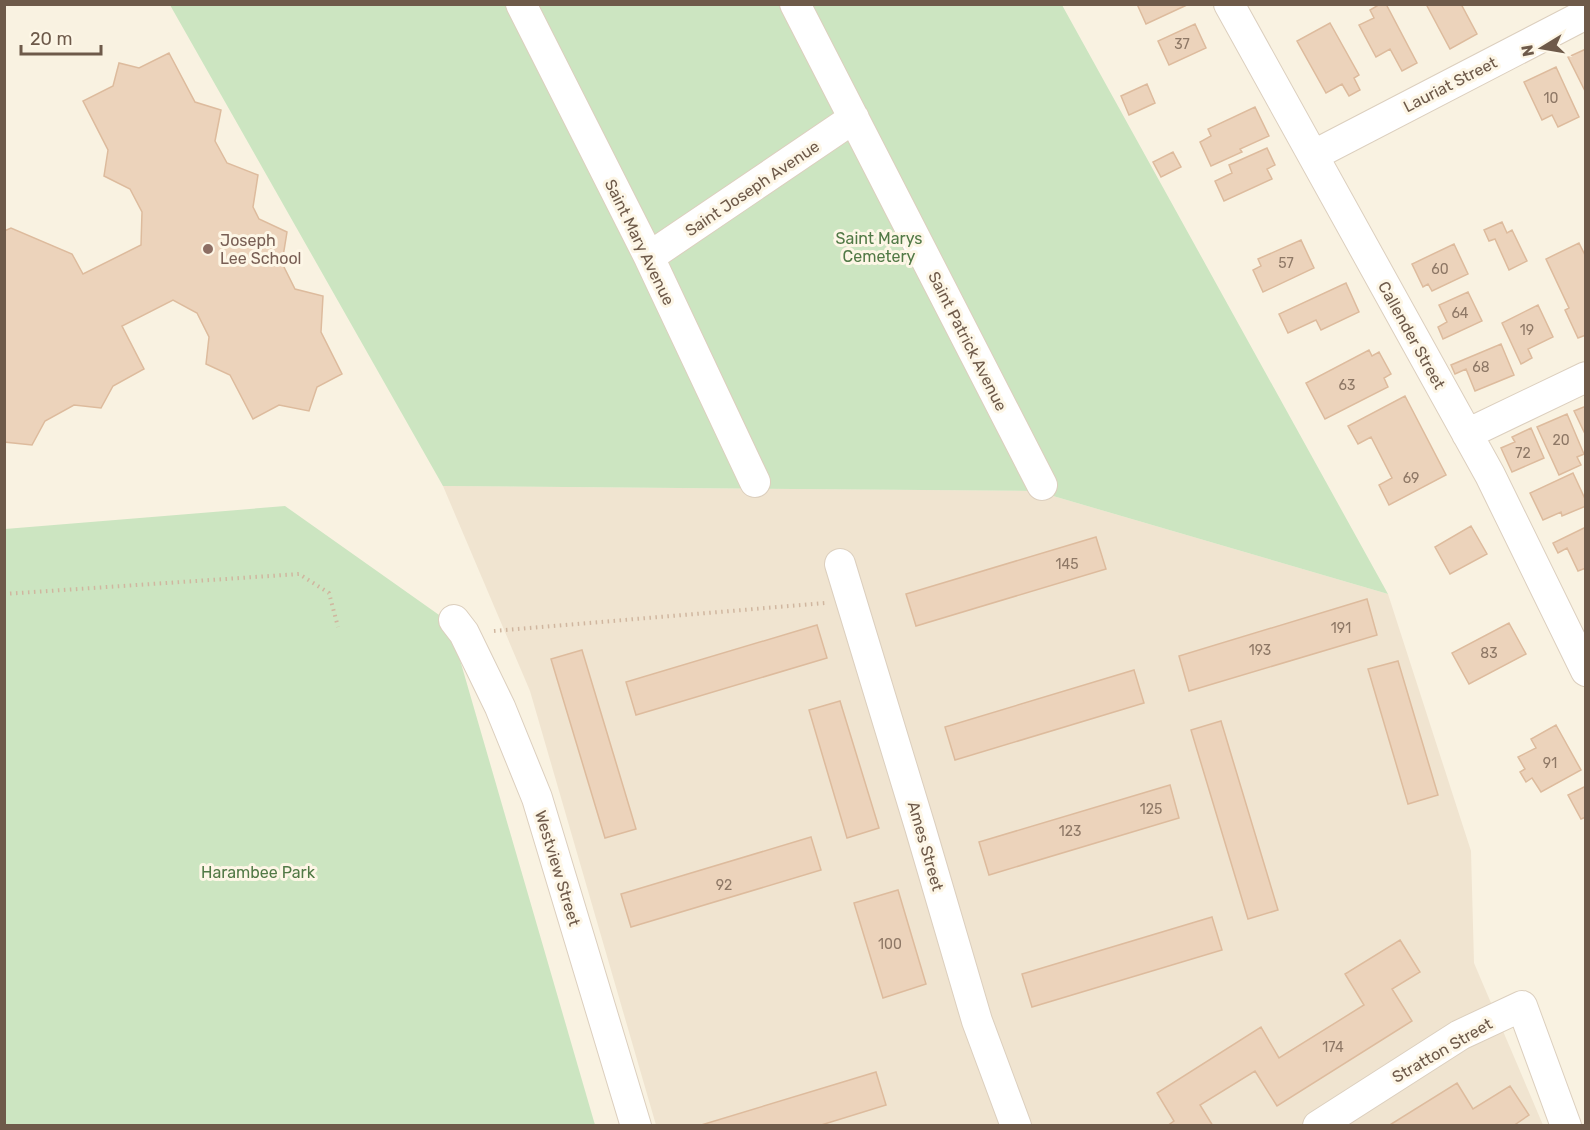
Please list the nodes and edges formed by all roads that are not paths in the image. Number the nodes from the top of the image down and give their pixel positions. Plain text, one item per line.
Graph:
1 (521, 4) edge
2 (795, 4) edge
3 (1229, 4) edge
4 (1586, 14) edge
5 (854, 118) junction
6 (1314, 154) junction
7 (649, 257) junction
8 (1586, 377) edge
9 (1467, 434) junction
10 (755, 483) dead end
11 (1042, 485) dead end
12 (840, 564) dead end
13 (459, 627) road end
14 (1586, 671) edge
15 (636, 1125) edge
16 (1016, 1125) edge
17 (1318, 1125) edge
18 (1566, 1125) edge

1 - 7 street, Saint Mary Avenue
2 - 5 street, Saint Patrick Avenue
3 - 6 street, Callender Street
4 - 6 street, Lauriat Street
5 - 7 street, Saint Joseph Avenue
5 - 11 street, Saint Patrick Avenue
6 - 9 street, Callender Street
7 - 10 street, Saint Mary Avenue
8 - 9 street
9 - 14 street, Callender Street
12 - 16 street, Ames Street
13 - 15 street, Westview Street
17 - 18 street, Stratton Street

